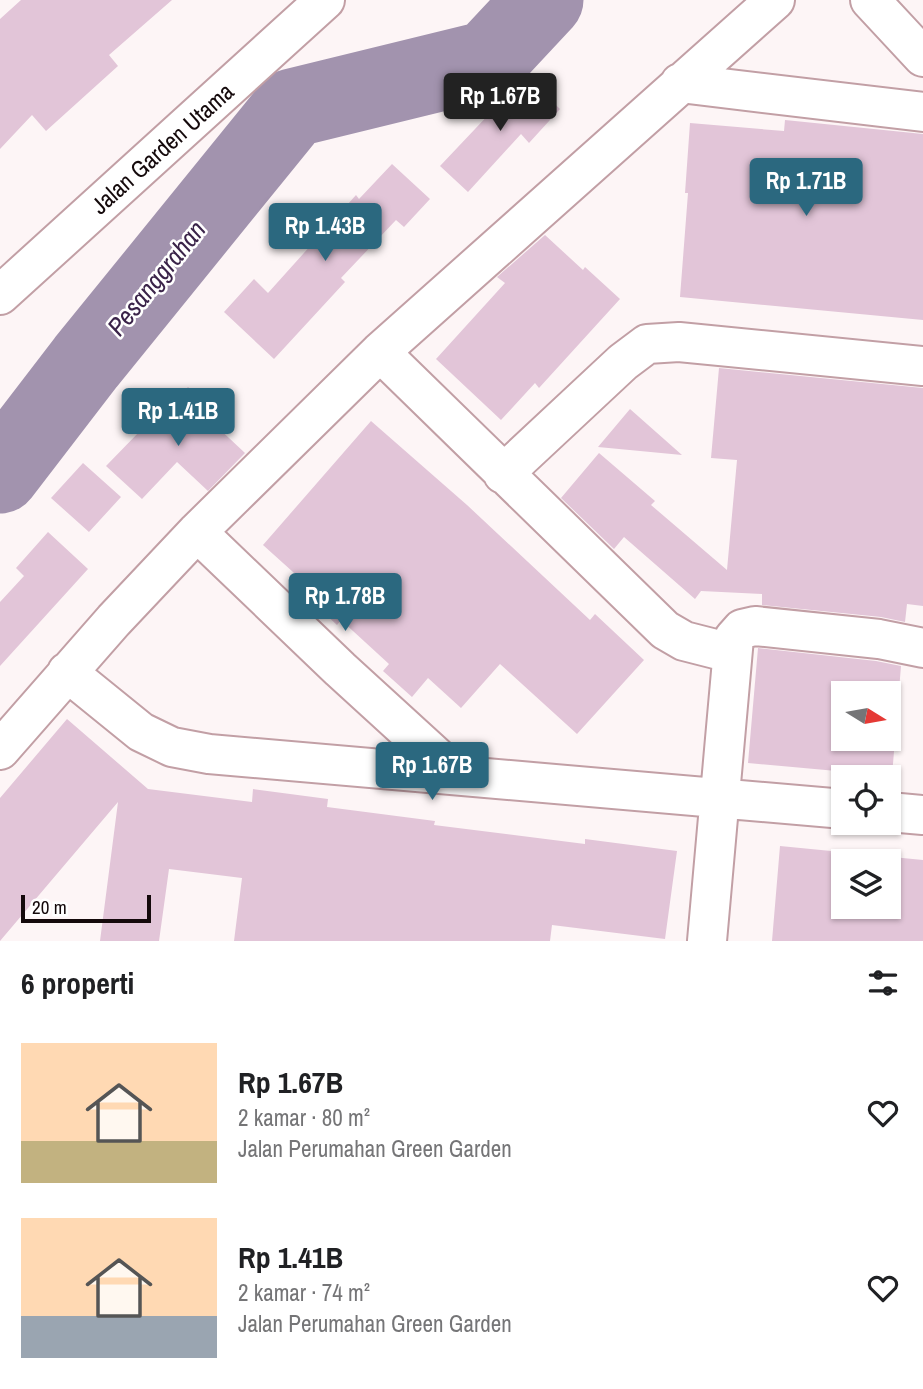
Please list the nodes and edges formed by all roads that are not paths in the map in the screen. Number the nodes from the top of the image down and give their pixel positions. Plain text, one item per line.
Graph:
1 (325, 0) edge
2 (775, 0) edge
3 (870, 0) edge
4 (923, 57) edge
5 (680, 83) junction
6 (923, 112) edge
7 (0, 295) edge
8 (380, 352) junction
9 (923, 366) edge
10 (503, 474) junction
11 (197, 532) junction
12 (923, 648) edge
13 (731, 653) junction
14 (67, 672) junction
15 (0, 750) edge
16 (454, 774) junction
17 (719, 799) junction
18 (831, 808) edge
19 (901, 813) edge
20 (923, 815) edge
21 (707, 941) edge

1 - 7 street, Jalan Garden Utama
2 - 5 street
3 - 4 street
5 - 6 street
5 - 8 street
8 - 10 street
8 - 11 street
9 - 10 street
10 - 13 street
11 - 14 street
11 - 16 street
12 - 13 street
13 - 17 street
14 - 15 street
14 - 16 street
16 - 17 street
17 - 18 street
17 - 21 street
19 - 20 street

